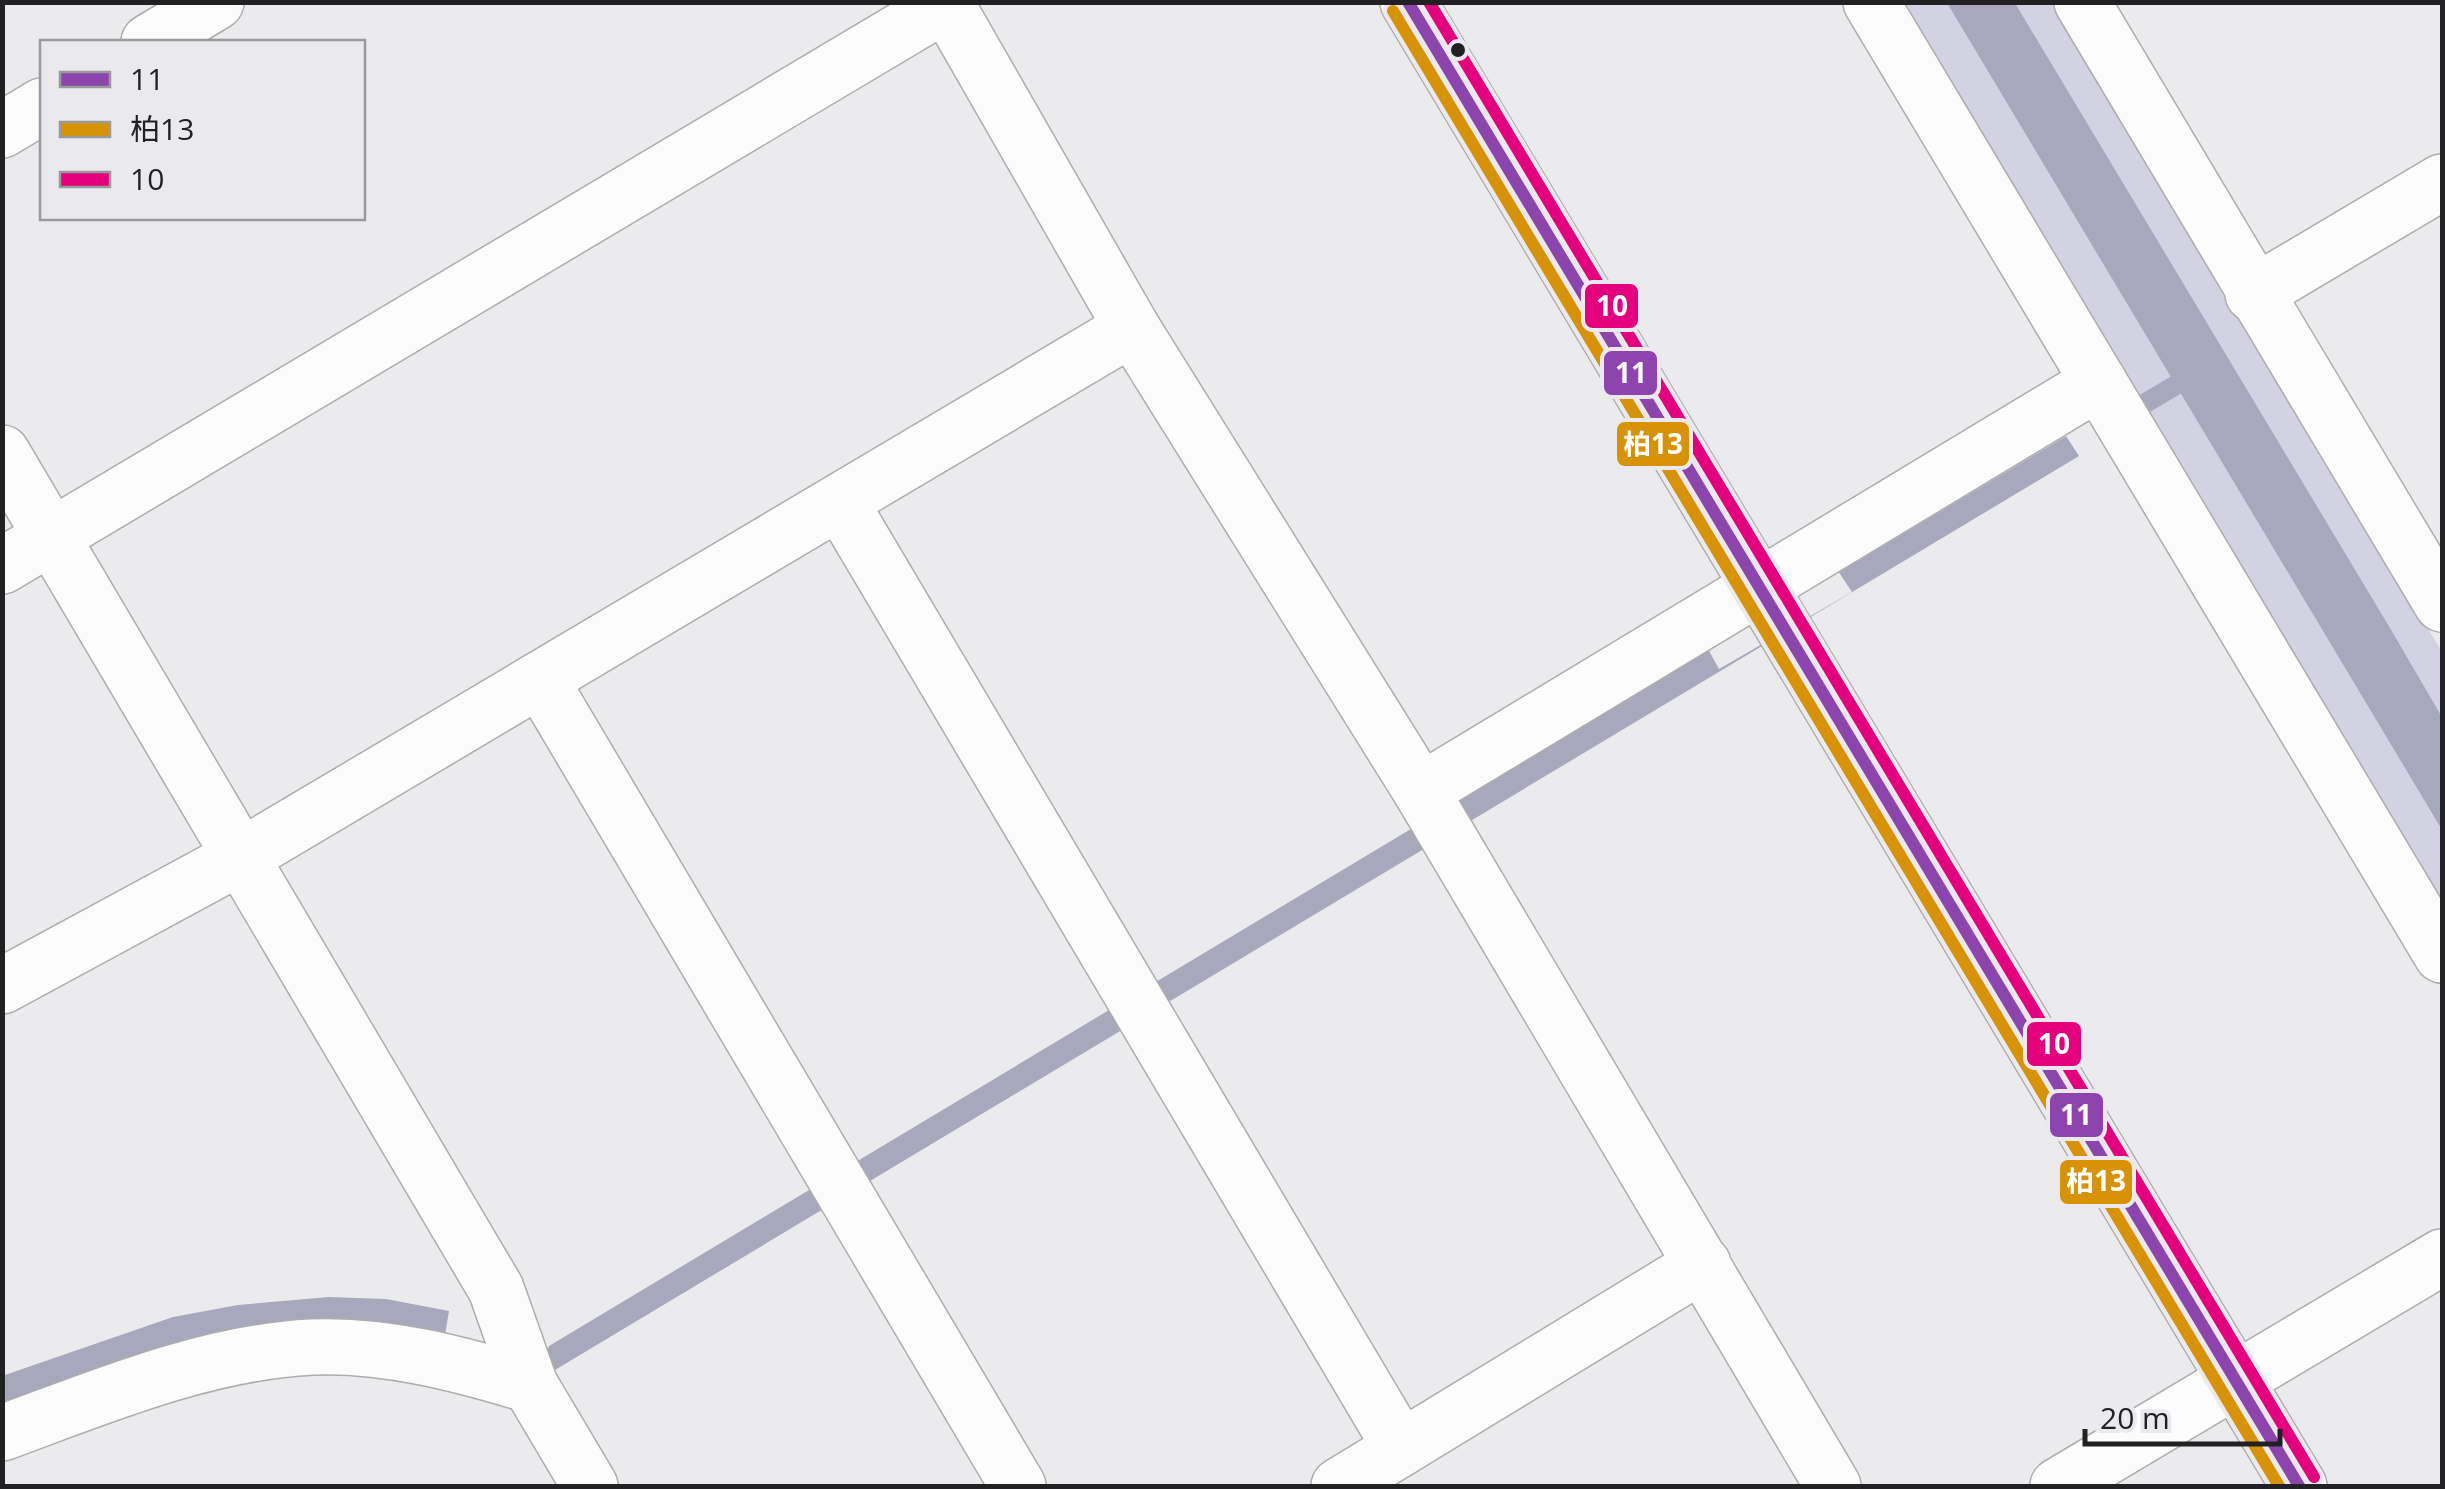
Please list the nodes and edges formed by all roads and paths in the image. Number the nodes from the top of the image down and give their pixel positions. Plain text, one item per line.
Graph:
1 (216, 2) edge
2 (1408, 2) edge
3 (1871, 2) edge
4 (2082, 2) edge
5 (947, 3) edge
6 (157, 25) edge
7 (40, 107) edge
8 (2, 130) edge
9 (2442, 182) edge
10 (2253, 294) junction
11 (1132, 328) junction
12 (2099, 382) junction
13 (2, 452) edge
14 (840, 502) junction
15 (53, 537) junction
16 (2, 566) edge
17 (1760, 586) junction
18 (2442, 604) edge
19 (541, 682) junction
20 (1421, 791) junction
21 (244, 855) junction
22 (2442, 955) edge
23 (2, 986) edge
24 (2442, 1257) edge
25 (1702, 1264) junction
26 (2237, 1380) junction
27 (530, 1385) junction
28 (2, 1433) edge
29 (1401, 1448) junction
30 (590, 1486) edge
31 (1018, 1486) edge
32 (1339, 1486) edge
33 (1834, 1486) edge
34 (2058, 1486) edge
35 (2299, 1486) edge

1 - 6 street
2 - 17 street
3 - 12 street
4 - 10 street
5 - 11 street
5 - 15 street
7 - 8 street
9 - 10 street
10 - 18 street
11 - 14 street
11 - 20 street
12 - 17 street
12 - 22 street
13 - 15 street
14 - 19 street
14 - 29 street
15 - 16 street
15 - 21 street
17 - 20 street
17 - 26 street
19 - 21 street
19 - 31 street
20 - 25 street
21 - 23 street
21 - 27 street
24 - 26 street
25 - 29 street
25 - 33 street
26 - 34 street
26 - 35 street
27 - 28 street
27 - 30 street
29 - 32 street

